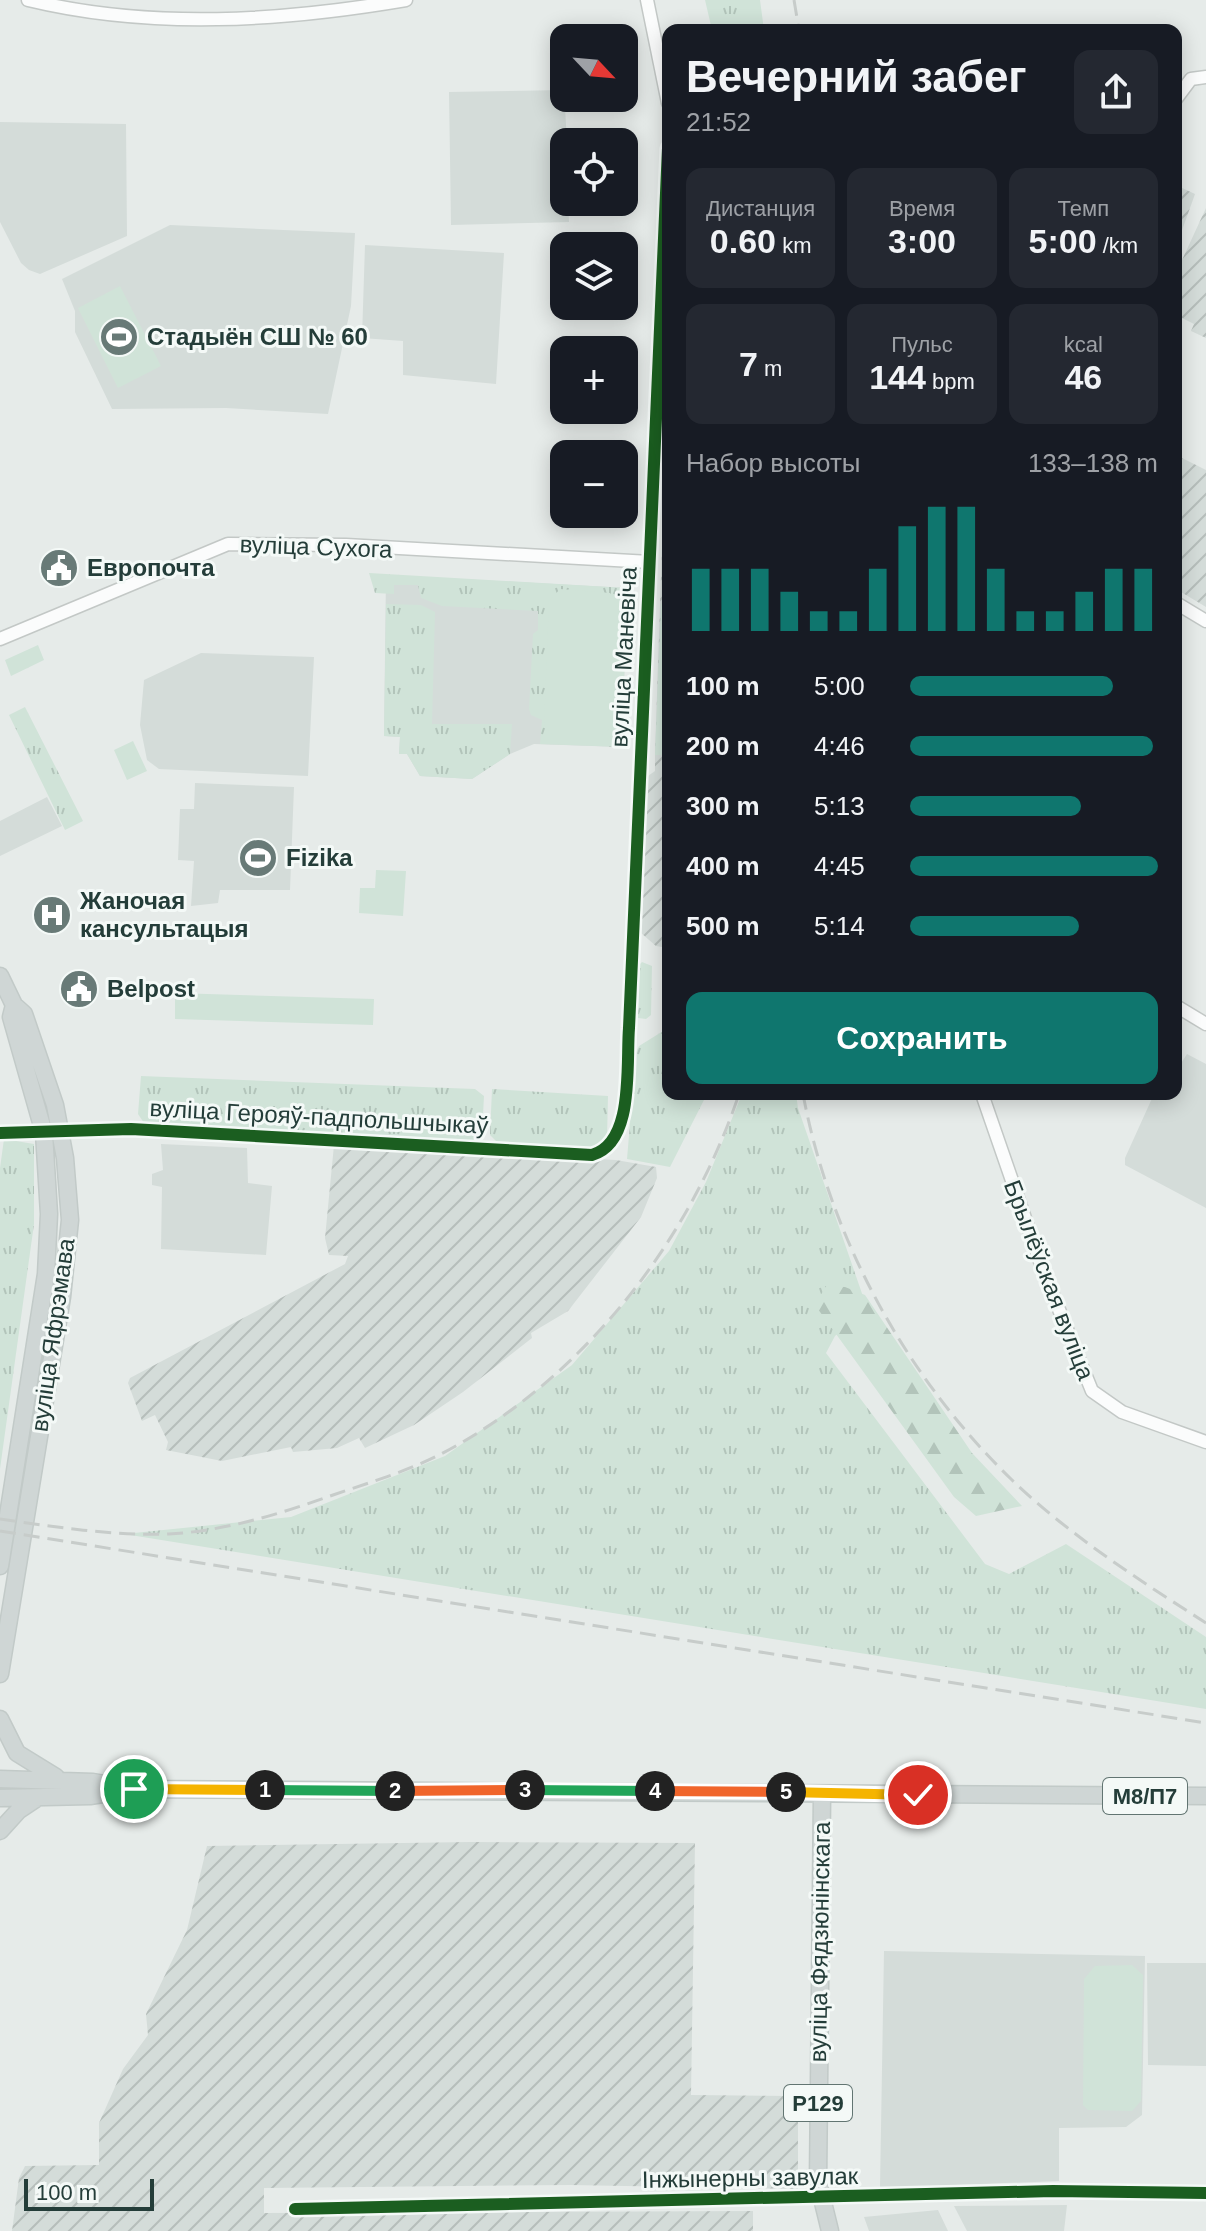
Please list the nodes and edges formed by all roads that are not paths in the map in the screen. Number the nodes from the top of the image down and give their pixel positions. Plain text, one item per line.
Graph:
1 (28, 0) edge
2 (406, 0) edge
3 (647, 0) edge
4 (343, 6) edge
5 (662, 74) edge
6 (1206, 77) edge
7 (1182, 91) edge
8 (662, 286) edge
9 (650, 562) junction
10 (1182, 607) edge
11 (1206, 621) edge
12 (0, 639) edge
13 (0, 976) edge
14 (1182, 1010) edge
15 (1206, 1024) edge
16 (984, 1100) edge
17 (52, 1132) junction
18 (0, 1133) edge
19 (592, 1155) joint
20 (1206, 1442) edge
21 (0, 1566) edge
22 (6, 1586) edge
23 (0, 1674) edge
24 (0, 1719) edge
25 (0, 1779) edge
26 (73, 1782) junction
27 (134, 1789) junction
28 (822, 1796) junction
29 (1206, 1796) edge
30 (0, 1798) edge
31 (39, 1798) junction
32 (0, 1831) edge
33 (1206, 2193) edge
34 (820, 2197) junction
35 (295, 2209) dead end
36 (830, 2231) edge

1 - 4 street
2 - 4 street
3 - 5 street
6 - 7 street
8 - 9 street, вуліца Маневіча
9 - 12 street, вуліца Сухога
9 - 19 street, вуліца Маневіча
10 - 11 street
13 - 17 main road, вуліца Яфрэмава
14 - 15 street
16 - 20 street, Брылёўская вуліца
17 - 18 street, вуліца Герояў-падпольшчыкаў
17 - 19 street, вуліца Герояў-падпольшчыкаў
17 - 21 main road, вуліца Яфрэмава
17 - 22 main road, вуліца Яфрэмава
22 - 23 main road, вуліца Яфрэмава
24 - 26 main road
25 - 26 main road, М8/П7
26 - 27 main road, М8/П7
27 - 28 main road, М8/П7
27 - 31 main road, М8/П7
28 - 29 main road, М8/П7
28 - 34 main road, вуліца Фядзюнінскага / Р129
30 - 31 main road, М8/П7
31 - 32 main road
33 - 34 street, Інжынерны завулак
34 - 35 street, Інжынерны завулак
34 - 36 main road, вуліца Фядзюнінскага / Р129

